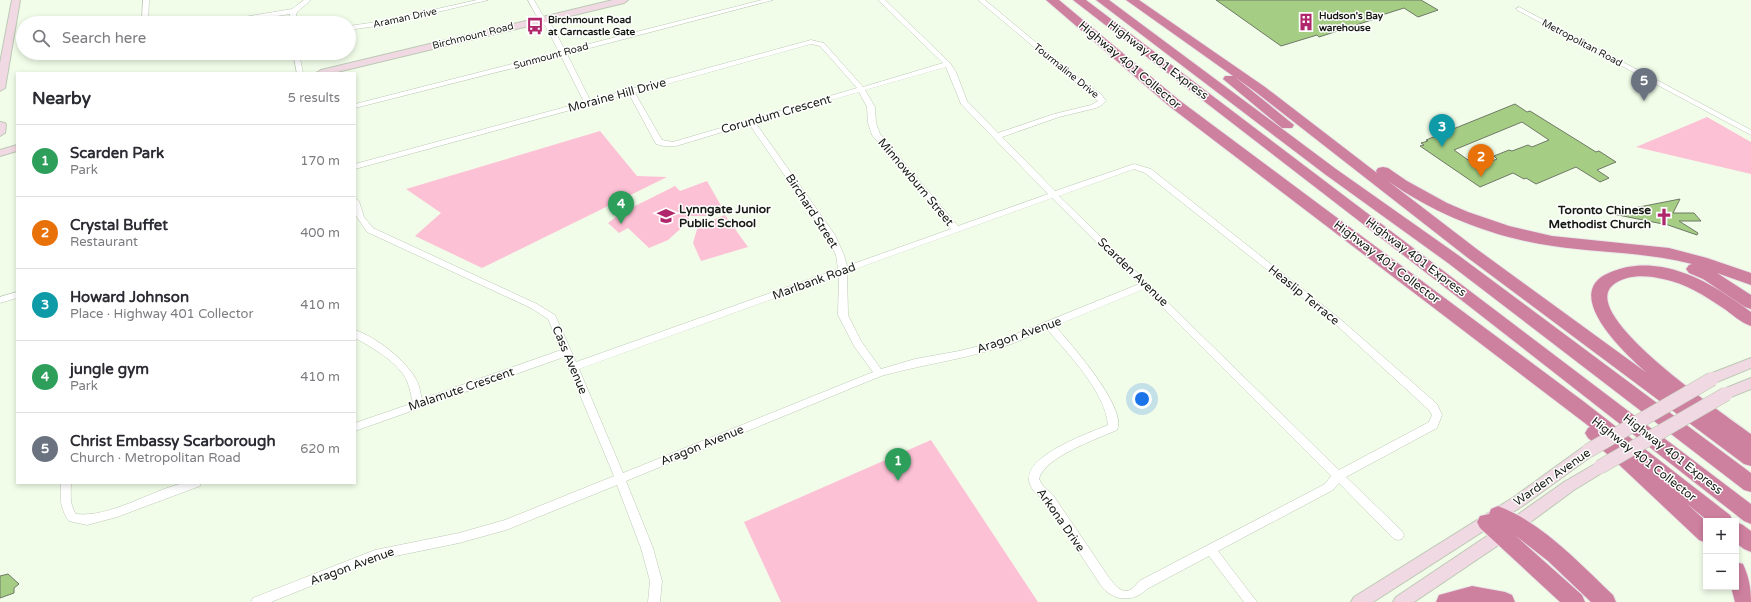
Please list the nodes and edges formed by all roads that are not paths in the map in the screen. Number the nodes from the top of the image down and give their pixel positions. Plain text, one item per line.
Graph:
1 (16, 0) edge
2 (146, 0) edge
3 (308, 0) edge
4 (485, 0) edge
5 (531, 0) edge
6 (624, 0) edge
7 (770, 0) edge
8 (881, 0) edge
9 (981, 0) edge
10 (1052, 0) edge
11 (1079, 0) edge
12 (1102, 0) edge
13 (1125, 0) edge
14 (1132, 0) edge
15 (1140, 0) edge
16 (1520, 10) dead end
17 (294, 11) junction
18 (145, 16) edge
19 (263, 16) edge
20 (293, 16) edge
21 (543, 19) junction
22 (356, 27) edge
23 (563, 53) junction
24 (297, 60) edge
25 (948, 64) junction
26 (300, 72) edge
27 (325, 72) edge
28 (0, 88) edge
29 (861, 89) junction
30 (632, 92) junction
31 (588, 103) junction
32 (356, 106) edge
33 (751, 122) junction
34 (0, 125) edge
35 (0, 133) edge
36 (1751, 133) edge
37 (997, 136) junction
38 (16, 148) edge
39 (0, 153) edge
40 (16, 157) edge
41 (0, 162) edge
42 (356, 167) edge
43 (1054, 195) junction
44 (356, 205) edge
45 (956, 229) junction
46 (1630, 249) junction
47 (1453, 259) junction
48 (1384, 260) junction
49 (843, 270) junction
50 (1751, 279) edge
51 (1146, 285) junction
52 (16, 295) edge
53 (0, 300) edge
54 (1751, 303) edge
55 (1751, 320) edge
56 (1049, 325) junction
57 (356, 335) edge
58 (567, 352) junction
59 (1751, 363) edge
60 (574, 367) junction
61 (879, 373) junction
62 (1751, 383) edge
63 (418, 404) junction
64 (356, 426) edge
65 (1751, 444) edge
66 (1751, 458) edge
67 (1338, 476) junction
68 (620, 478) junction
69 (66, 484) edge
70 (193, 484) edge
71 (1751, 484) edge
72 (1751, 515) edge
73 (1492, 518) junction
74 (1719, 518) edge
75 (1509, 530) junction
76 (1703, 531) edge
77 (1739, 533) edge
78 (1398, 535) dead end
79 (1751, 543) edge
80 (1210, 550) junction
81 (1739, 580) edge
82 (257, 602) edge
83 (654, 602) edge
84 (1251, 602) edge
85 (1359, 602) edge
86 (1401, 602) edge
87 (1446, 602) edge
88 (1505, 602) edge
89 (1574, 602) edge
90 (1606, 602) edge
91 (1744, 602) edge

1 - 28 main road
2 - 18 street
3 - 17 street
4 - 22 street, Araman Drive
5 - 21 street
6 - 21 main road, Birchmount Road
7 - 23 street, Sunmount Road
8 - 25 street, Scarden Avenue
9 - 37 street, Tourmaline Drive
10 - 48 highway, Highway 401 Collector
11 - 72 highway, Highway 401 Express
12 - 47 highway, Highway 401 Express
13 - 47 highway
14 - 66 highway
15 - 46 highway
16 - 36 street, Metropolitan Road
17 - 19 street
17 - 20 street
21 - 23 street
21 - 27 main road, Birchmount Road
23 - 31 street
23 - 32 street, Sunmount Road
24 - 26 street
25 - 29 street, Corundum Crescent
25 - 37 street, Scarden Avenue
29 - 30 street, Moraine Hill Drive
29 - 33 street, Corundum Crescent
29 - 45 street, Minnowburn Street
30 - 31 street, Moraine Hill Drive
30 - 33 street, Corundum Crescent
31 - 42 street, Moraine Hill Drive
33 - 49 street, Birchard Street
34 - 35 main road
37 - 43 street, Scarden Avenue
38 - 39 main road
40 - 41 main road
43 - 45 street, Marlbank Road
43 - 51 street, Scarden Avenue
43 - 67 street, Heaslip Terrace
44 - 58 street, Cass Avenue
45 - 49 street, Marlbank Road
46 - 50 highway
46 - 54 highway
47 - 71 highway, Highway 401 Express
48 - 74 highway, Highway 401 Collector
48 - 76 highway
49 - 60 street, Marlbank Road
49 - 61 street, Birchard Street
51 - 56 street, Aragon Avenue
51 - 67 street, Scarden Avenue
52 - 53 street
55 - 65 highway
56 - 61 street, Aragon Avenue
56 - 80 street, Arkona Drive
57 - 63 street
58 - 60 street, Cass Avenue
58 - 63 street, Malamute Crescent
59 - 73 main road, Warden Avenue, bridge
60 - 68 street, Cass Avenue
61 - 68 street, Aragon Avenue
62 - 75 main road, Warden Avenue, bridge
63 - 64 street, Malamute Crescent
67 - 78 street, Scarden Avenue
67 - 80 street, Arkona Drive
68 - 82 street, Aragon Avenue
68 - 83 street, Cass Avenue
69 - 70 street
73 - 75 highway
73 - 85 main road, Warden Avenue
75 - 86 main road, Warden Avenue
75 - 89 highway
75 - 90 highway
77 - 79 highway
80 - 84 street
81 - 91 highway
87 - 88 highway

